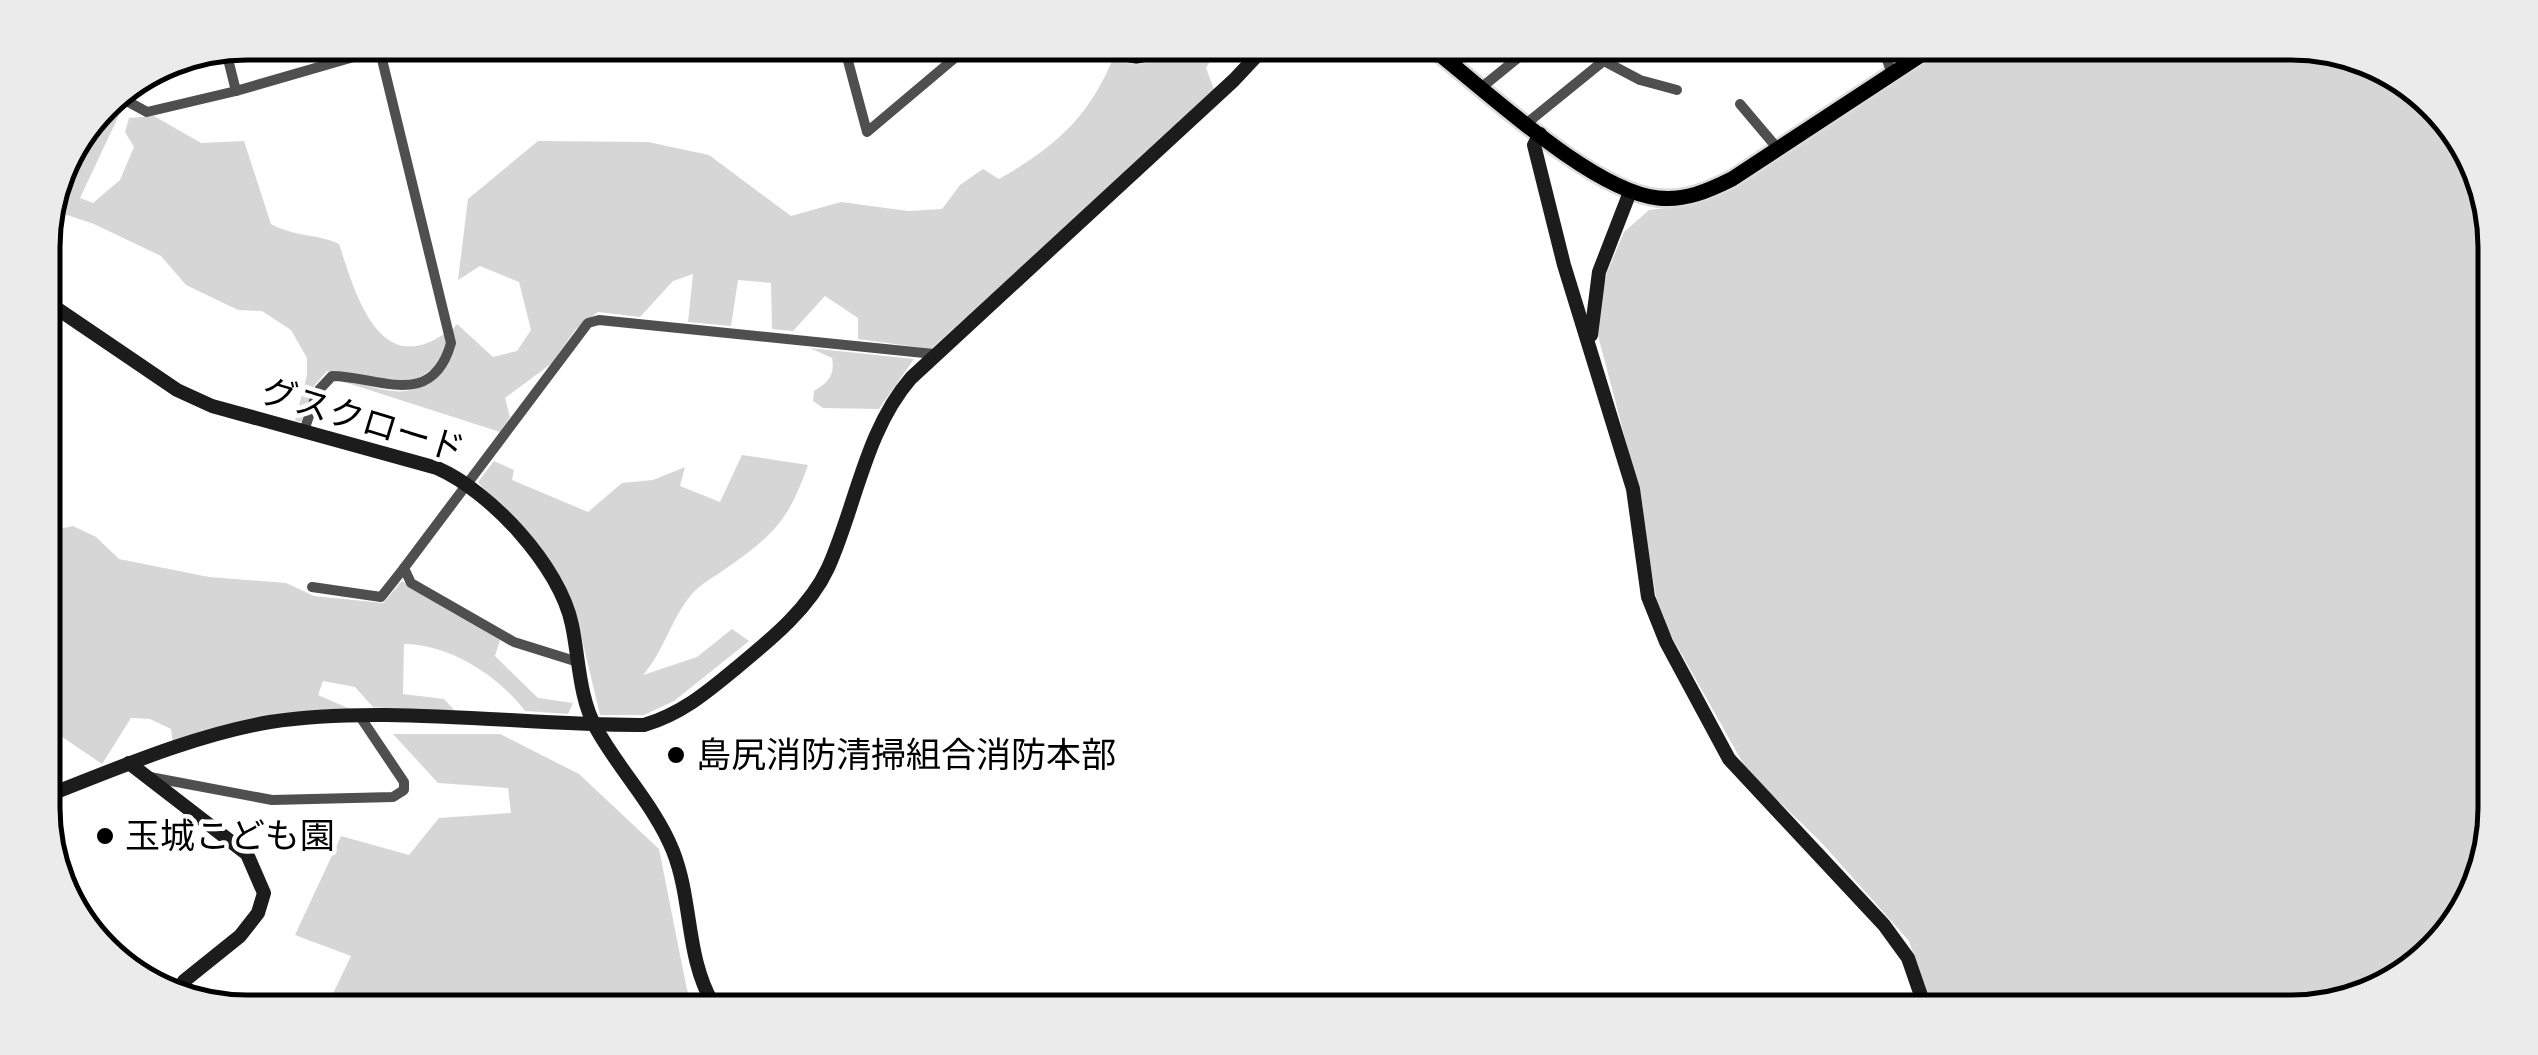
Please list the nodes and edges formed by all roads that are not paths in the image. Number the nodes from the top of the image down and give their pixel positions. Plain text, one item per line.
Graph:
1 (334, 60) edge
2 (381, 60) edge
3 (848, 60) edge
4 (953, 60) edge
5 (1253, 60) edge
6 (1447, 60) edge
7 (1459, 60) edge
8 (1515, 60) edge
9 (1604, 60) joint
10 (1887, 60) edge
11 (1913, 60) edge
12 (229, 61) edge
13 (1454, 65) junction
14 (1892, 74) junction
15 (1482, 87) junction
16 (1677, 90) dead end
17 (236, 91) junction
18 (129, 102) edge
19 (1740, 104) dead end
20 (1534, 128) junction
21 (1778, 149) junction
22 (1630, 192) junction
23 (60, 311) edge
24 (1590, 340) junction
25 (934, 354) junction
26 (304, 431) junction
27 (468, 482) junction
28 (404, 568) junction
29 (312, 586) dead end
30 (578, 662) junction
31 (361, 718) junction
32 (594, 726) junction
33 (134, 769) junction
34 (60, 792) edge
35 (183, 983) edge
36 (709, 995) edge
37 (1921, 995) edge

1 - 17 street
2 - 26 street
3 - 4 street
5 - 25 street
6 - 13 main road
7 - 13 street
8 - 15 street
9 - 16 street
9 - 20 street
10 - 14 street
11 - 14 main road
12 - 17 street
13 - 15 main road
14 - 21 main road
15 - 20 main road
17 - 18 street
19 - 21 street
20 - 22 main road
20 - 24 street
21 - 22 main road
22 - 24 street
23 - 26 street, グスクロード
24 - 37 street
25 - 27 street
25 - 32 street
26 - 27 street, グスクロード
27 - 28 street
27 - 30 street, グスクロード
28 - 29 street
28 - 30 street
30 - 32 street, グスクロード
31 - 32 street
31 - 33 street
31 - 33 street
32 - 36 street, グスクロード
33 - 34 street
33 - 35 street

